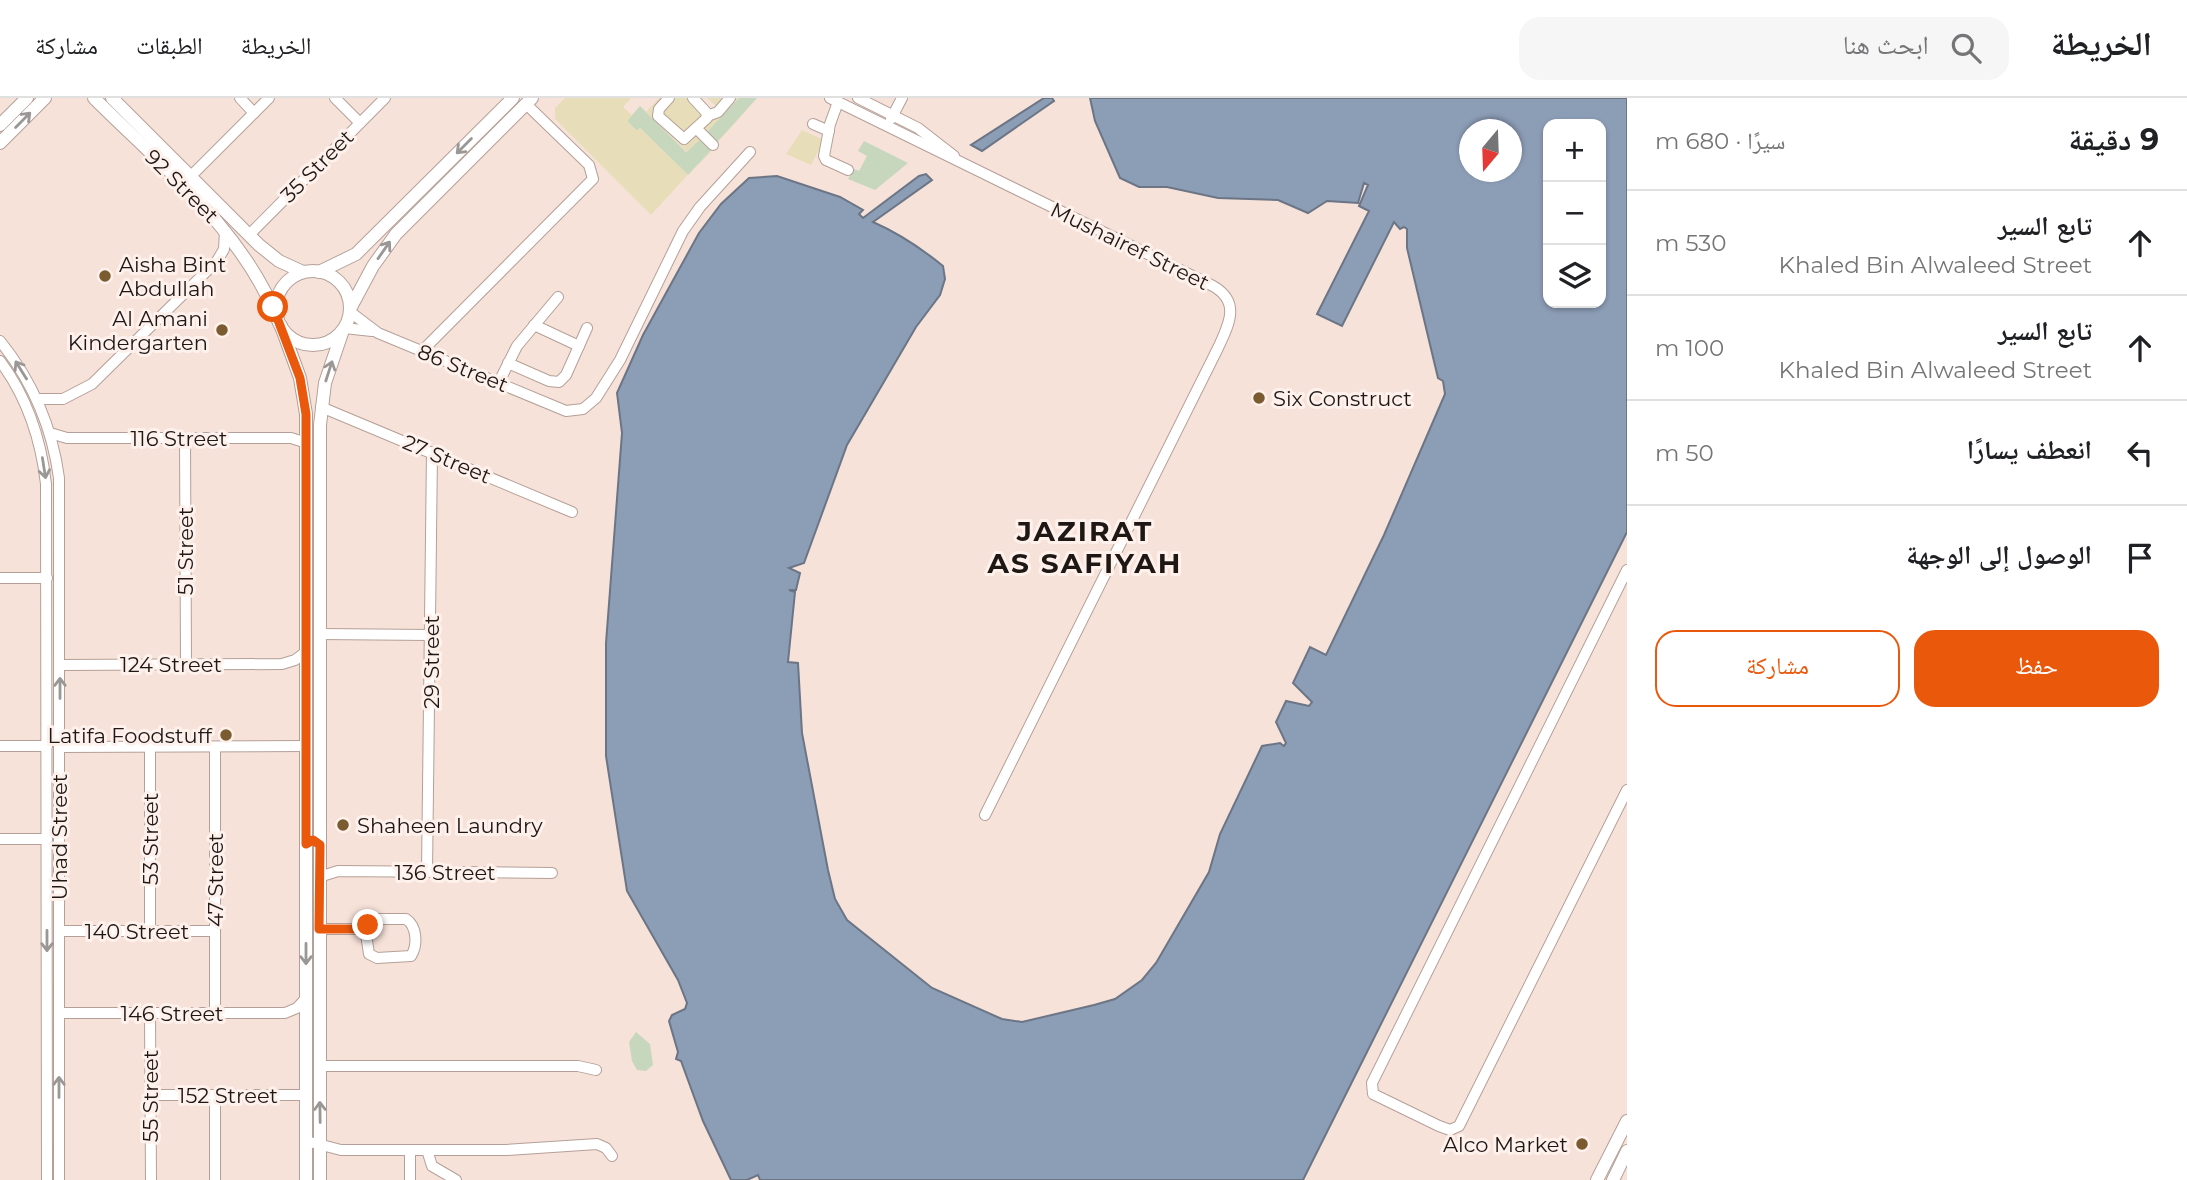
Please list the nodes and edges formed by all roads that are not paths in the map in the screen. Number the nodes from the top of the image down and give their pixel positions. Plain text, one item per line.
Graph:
1 (27, 98) edge
2 (45, 98) edge
3 (240, 98) edge
4 (269, 98) edge
5 (335, 98) edge
6 (385, 98) edge
7 (513, 98) edge
8 (668, 98) edge
9 (693, 98) edge
10 (730, 98) edge
11 (858, 98) edge
12 (902, 98) edge
13 (102, 99) edge
14 (834, 100) edge
15 (529, 101) edge
16 (880, 108) junction
17 (254, 113) junction
18 (894, 115) junction
19 (707, 116) junction
20 (878, 122) junction
21 (907, 122) junction
22 (360, 123) junction
23 (813, 124) dead end
24 (0, 125) edge
25 (697, 129) junction
26 (829, 131) junction
27 (0, 143) edge
28 (713, 145) dead end
29 (750, 152) dead end
30 (967, 166) junction
31 (848, 170) dead end
32 (191, 176) junction
33 (225, 229) junction
34 (249, 234) junction
35 (217, 261) junction
36 (250, 262) junction
37 (303, 272) junction
38 (319, 272) junction
39 (558, 297) dead end
40 (350, 310) junction
41 (279, 323) junction
42 (534, 325) junction
43 (587, 328) dead end
44 (343, 329) junction
45 (378, 333) junction
46 (0, 341) edge
47 (579, 346) junction
48 (422, 351) junction
49 (0, 361) edge
50 (508, 363) junction
51 (539, 377) junction
52 (499, 382) junction
53 (530, 396) junction
54 (37, 399) junction
55 (56, 401) junction
56 (321, 407) junction
57 (43, 412) junction
58 (306, 429) junction
59 (50, 433) junction
60 (67, 438) junction
61 (185, 438) junction
62 (291, 438) junction
63 (307, 443) junction
64 (54, 450) junction
65 (432, 452) junction
66 (572, 512) dead end
67 (47, 554) junction
68 (60, 555) junction
69 (1627, 570) edge
70 (0, 578) edge
71 (47, 578) junction
72 (320, 634) junction
73 (431, 635) junction
74 (307, 650) junction
75 (186, 664) junction
76 (282, 664) junction
77 (60, 665) junction
78 (307, 678) junction
79 (0, 746) edge
80 (307, 746) junction
81 (150, 747) junction
82 (215, 747) junction
83 (47, 752) junction
84 (59, 752) junction
85 (1627, 789) edge
86 (985, 815) dead end
87 (313, 825) junction
88 (0, 839) edge
89 (47, 839) junction
90 (306, 844) junction
91 (320, 845) junction
92 (320, 871) junction
93 (426, 872) junction
94 (552, 873) dead end
95 (319, 929) junction
96 (367, 929) junction
97 (59, 931) junction
98 (150, 931) junction
99 (215, 931) junction
100 (53, 966) junction
101 (306, 998) junction
102 (59, 1013) junction
103 (150, 1013) junction
104 (215, 1013) junction
105 (285, 1013) junction
106 (306, 1027) junction
107 (594, 1065) dead end
108 (319, 1066) junction
109 (306, 1094) junction
110 (150, 1095) junction
111 (215, 1095) junction
112 (1627, 1121) edge
113 (47, 1122) junction
114 (59, 1122) junction
115 (306, 1141) junction
116 (320, 1144) junction
117 (410, 1150) junction
118 (427, 1150) junction
119 (1627, 1151) edge
120 (612, 1156) dead end
121 (1619, 1171) edge
122 (47, 1180) edge
123 (59, 1180) edge
124 (151, 1180) edge
125 (215, 1180) edge
126 (306, 1180) edge
127 (320, 1180) edge
128 (410, 1180) edge
129 (456, 1180) edge
130 (1597, 1180) edge

1 - 24 main road
27 -> 2 main road
3 - 17 street
4 - 17 street
5 - 22 street
6 - 22 street, 35 Street
7 -> 38 main road
8 - 25 street
9 - 19 street
10 - 19 street
11 - 16 street, Mushairef Street
12 - 16 street
12 - 18 street
12 - 21 street
13 - 32 main road, 92 Street
13 - 33 main road, 92 Street
14 - 20 street, Mushairef Street
14 - 26 street
40 -> 15 main road
15 - 48 street
16 - 18 street, Mushairef Street
17 - 32 street
18 - 20 street
18 - 21 street, Mushairef Street
19 - 25 street
20 - 30 street, Mushairef Street
21 - 30 street, Mushairef Street
22 - 34 street, 35 Street
23 - 26 street
25 - 28 street
26 - 31 street
29 - 53 street, 86 Street
30 - 86 street, Mushairef Street
32 - 34 main road, 92 Street
33 - 35 street
33 - 36 main road, 92 Street
34 - 37 main road, 92 Street
35 - 36 street
35 - 55 street
36 - 41 main road, 92 Street
37 - 38 main road
37 - 41 main road
38 - 40 main road
39 - 42 street
40 - 44 main road
40 - 45 street, 86 Street
41 - 44 main road
41 - 58 main road, 92 Street
42 - 47 street
42 - 50 street
43 - 47 street
44 - 45 street, 86 Street
56 -> 44 main road
45 - 48 street, 86 Street
54 -> 46 street, Uhad Street
47 - 51 street
48 - 52 street, 86 Street
49 -> 67 street, Uhad Street
50 - 51 street
50 - 52 street
51 - 53 street
52 - 53 street, 86 Street
54 - 55 street
54 - 57 street, Uhad Street
55 - 57 street
56 - 65 street, 27 Street
56 - 72 main road
57 - 59 street, Uhad Street
58 - 62 street
58 - 63 main road, 92 Street
59 - 60 street, 116 Street
59 - 64 street, Uhad Street
60 - 61 street, 116 Street
60 - 64 street
61 - 62 street, 116 Street
61 - 75 street, 51 Street
62 - 63 street, 116 Street
63 - 74 main road, 92 Street
64 - 68 street, Uhad Street
65 - 66 street, 27 Street
65 - 73 street, 29 Street
67 - 68 street
67 - 71 street, Uhad Street
68 - 77 street, Uhad Street
69 - 85 street
70 - 71 street
71 - 83 street, Uhad Street
72 - 73 street
72 - 87 main road
73 - 93 street, 29 Street
74 - 76 street, 124 Street
74 - 78 main road, 92 Street
75 - 76 street, 124 Street
75 - 77 street, 124 Street
76 - 78 street, 124 Street
84 -> 77 street, Uhad Street
78 - 80 main road, 92 Street
79 - 83 street
80 - 82 street
80 - 87 main road, 92 Street
81 - 82 street
81 - 84 street
81 - 98 street, 53 Street
82 - 99 street, 47 Street
83 - 84 street
83 - 89 street, Uhad Street
84 - 97 street, Uhad Street
87 - 90 main road
87 - 91 main road
88 - 89 street
89 -> 100 street, Uhad Street
90 - 91 main road
90 -> 101 main road
91 - 92 main road
92 - 93 street, 136 Street
92 - 95 main road
93 - 94 street, 136 Street
95 - 96 street
95 - 108 main road
96 - 96 street
97 - 98 street, 140 Street
97 - 100 street, Uhad Street
98 - 99 street, 140 Street
99 - 104 street, 47 Street
100 - 102 street, Uhad Street
100 - 113 street, Uhad Street
101 - 105 street
101 - 106 main road
102 - 103 street, 146 Street
114 -> 102 street, Uhad Street
103 - 104 street, 146 Street
103 - 110 street, 55 Street
104 - 105 street, 146 Street
105 - 106 street
106 - 109 main road
107 - 108 street
116 -> 108 main road
109 - 111 street, 152 Street
109 - 115 main road
110 - 111 street, 152 Street
110 - 124 street, 55 Street
111 - 125 street
112 - 130 main road
113 - 114 street
113 - 122 street, Uhad Street
114 - 123 street, Uhad Street
115 - 116 street
115 - 126 main road
116 - 117 street
116 - 127 main road
117 - 118 street
117 - 128 street
118 - 120 street
118 - 129 street
119 - 121 main road

